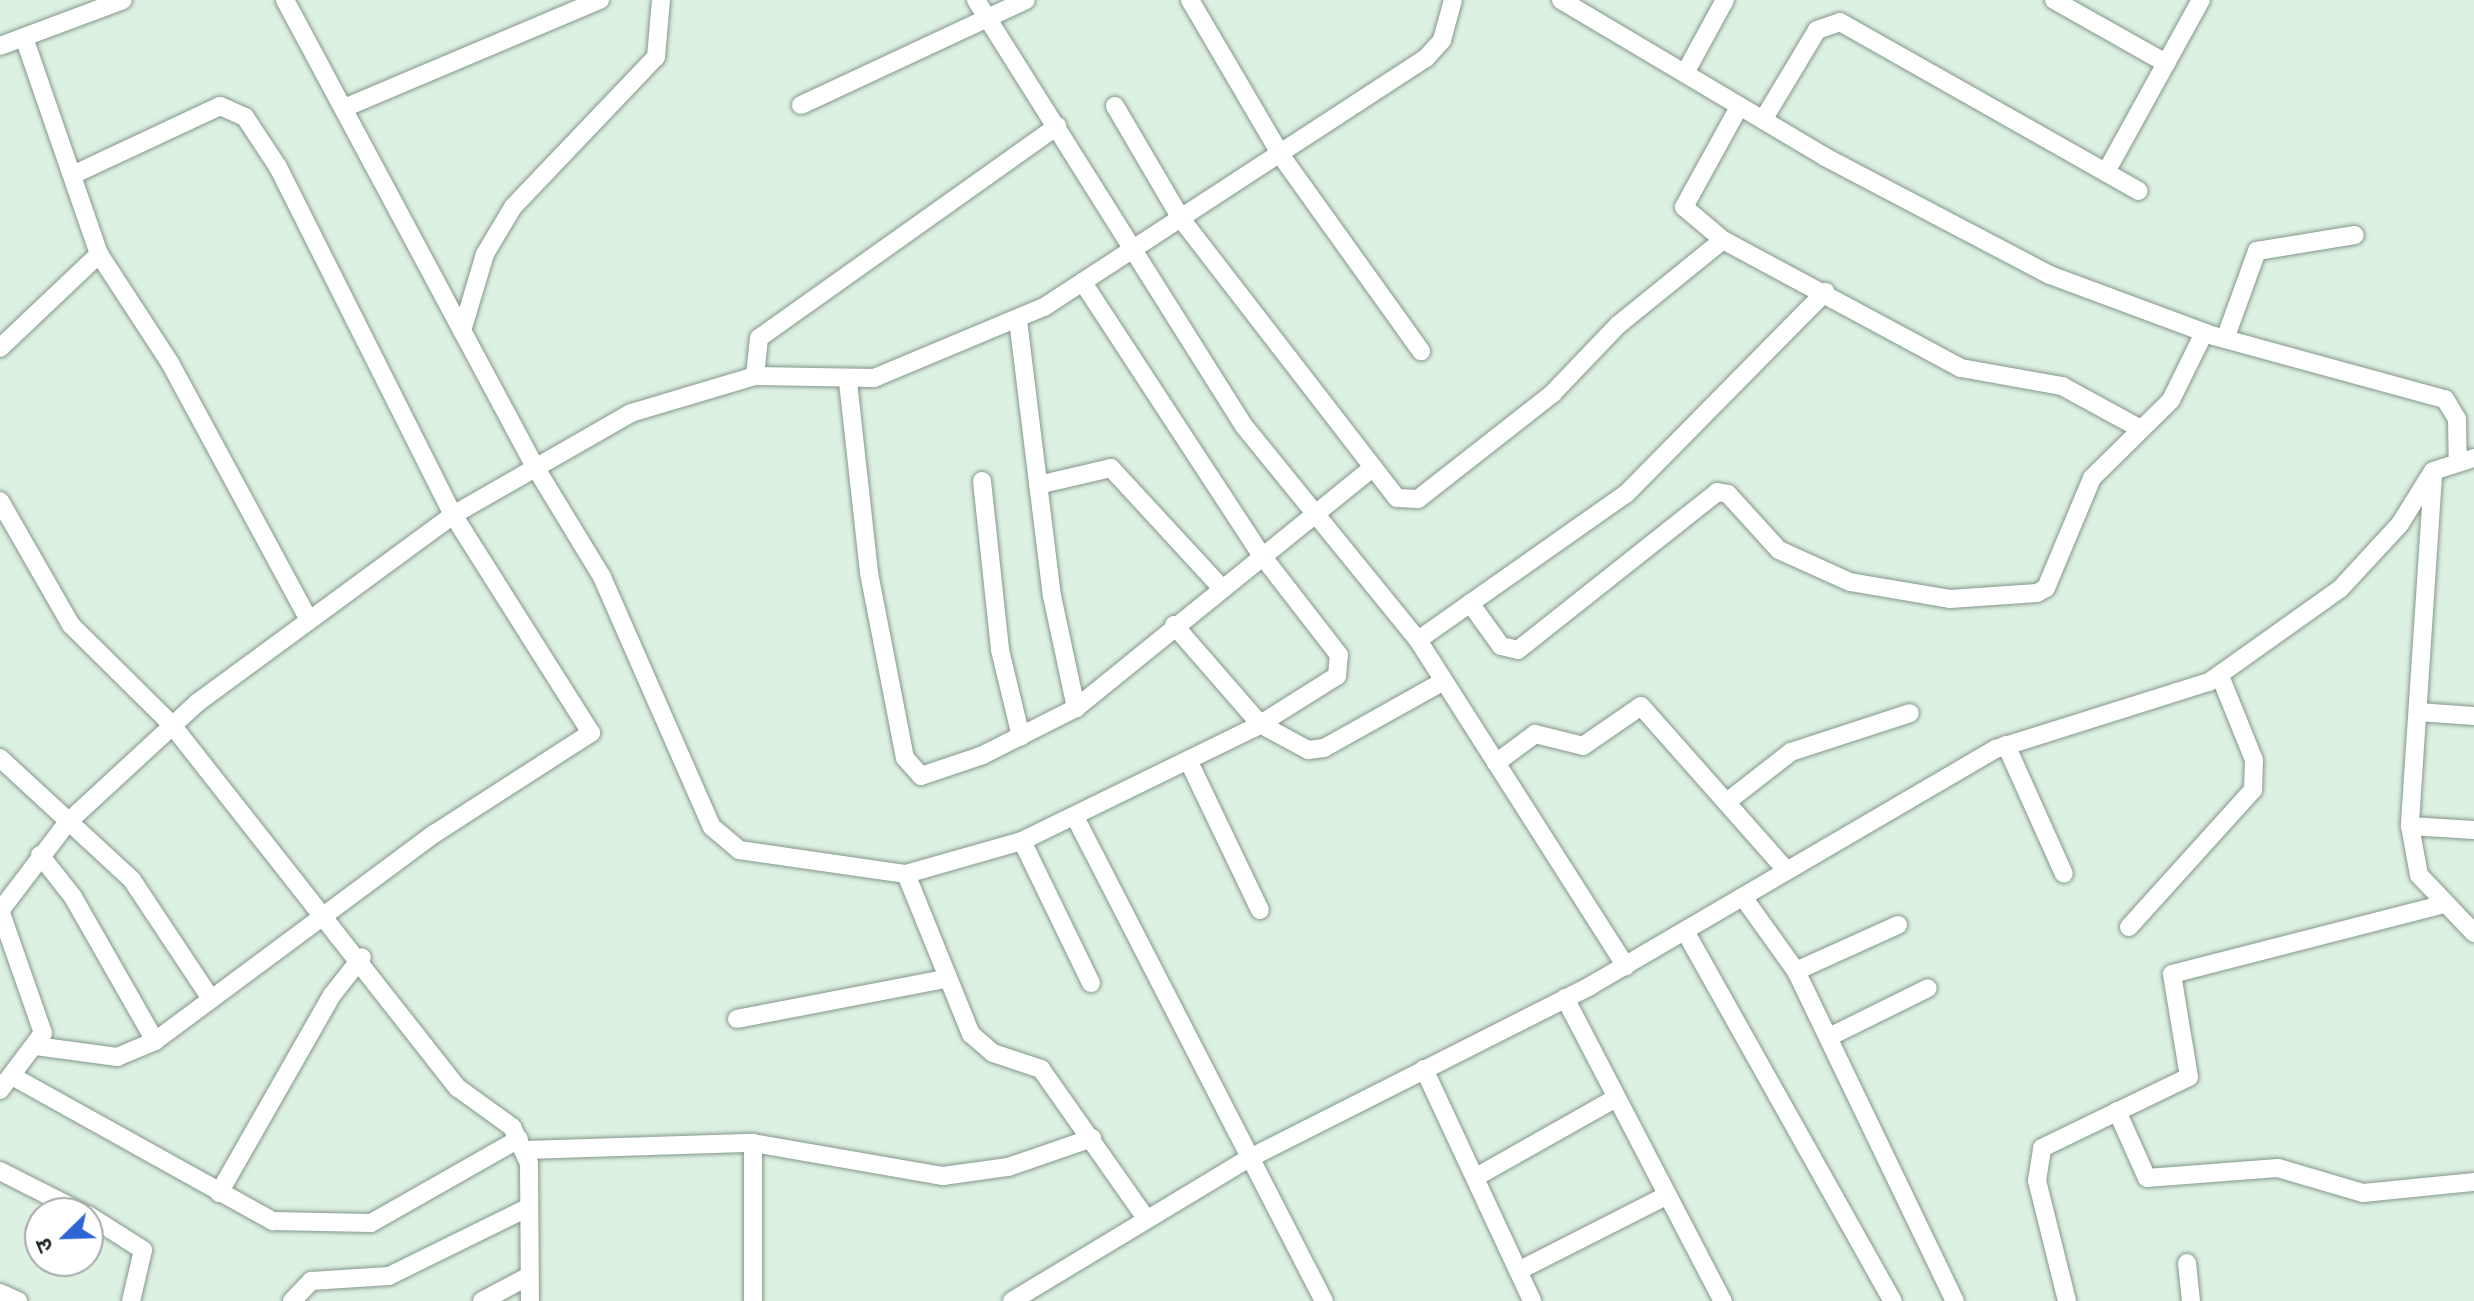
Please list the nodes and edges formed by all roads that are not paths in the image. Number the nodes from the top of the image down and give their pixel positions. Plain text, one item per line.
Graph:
1 (123, 0) edge
2 (285, 0) edge
3 (600, 0) edge
4 (661, 0) edge
5 (976, 0) edge
6 (1026, 0) edge
7 (1190, 0) edge
8 (1453, 0) edge
9 (1561, 0) edge
10 (1725, 0) edge
11 (2054, 0) edge
12 (2201, 0) edge
13 (985, 19) junction
14 (24, 38) junction
15 (0, 46) edge
16 (2166, 63) junction
17 (1685, 73) junction
18 (801, 105) dead end
19 (1115, 106) dead end
20 (1739, 107) junction
21 (344, 108) junction
22 (1763, 120) junction
23 (1057, 126) junction
24 (1282, 157) junction
25 (2106, 172) junction
26 (73, 175) junction
27 (2139, 191) dead end
28 (1182, 220) junction
29 (2355, 235) dead end
30 (1723, 240) junction
31 (1130, 252) junction
32 (99, 254) junction
33 (1083, 282) junction
34 (1825, 292) junction
35 (1018, 320) junction
36 (462, 331) junction
37 (2204, 333) junction
38 (2225, 339) junction
39 (0, 348) edge
40 (1421, 351) dead end
41 (755, 376) junction
42 (848, 382) junction
43 (2141, 429) junction
44 (2466, 458) edge
45 (534, 465) junction
46 (1370, 470) junction
47 (2433, 471) junction
48 (982, 481) dead end
49 (1038, 485) junction
50 (0, 501) edge
51 (1312, 512) junction
52 (453, 515) junction
53 (1260, 553) junction
54 (1220, 586) junction
55 (1470, 603) junction
56 (309, 620) junction
57 (1174, 625) junction
58 (1418, 640) junction
59 (2220, 676) junction
60 (1444, 681) junction
61 (1076, 708) junction
62 (2418, 712) junction
63 (1910, 713) dead end
64 (2474, 716) edge
65 (1260, 724) junction
66 (172, 725) junction
67 (1021, 737) junction
68 (2006, 745) junction
69 (0, 758) edge
70 (1189, 762) junction
71 (1496, 763) junction
72 (1728, 801) junction
73 (1075, 817) junction
74 (67, 823) junction
75 (2410, 826) junction
76 (2474, 830) edge
77 (1022, 841) junction
78 (40, 855) junction
79 (1787, 871) junction
80 (906, 874) junction
81 (2064, 874) dead end
82 (1743, 897) junction
83 (2445, 904) junction
84 (1260, 910) dead end
85 (0, 911) edge
86 (328, 915) junction
87 (1898, 925) dead end
88 (2129, 927) dead end
89 (1685, 931) junction
90 (2474, 933) edge
91 (362, 957) junction
92 (1626, 966) junction
93 (1796, 971) junction
94 (944, 979) junction
95 (1091, 983) dead end
96 (1928, 988) dead end
97 (1565, 998) junction
98 (211, 999) junction
99 (737, 1019) dead end
100 (1829, 1037) junction
101 (155, 1041) junction
102 (36, 1046) junction
103 (1424, 1069) junction
104 (6, 1083) edge
105 (1616, 1098) junction
106 (2117, 1111) junction
107 (1092, 1138) junction
108 (753, 1143) junction
109 (522, 1145) junction
110 (1246, 1160) junction
111 (0, 1171) edge
112 (1476, 1177) junction
113 (2474, 1182) edge
114 (219, 1193) junction
115 (1666, 1196) junction
116 (52, 1197) edge
117 (527, 1208) junction
118 (1145, 1217) junction
119 (104, 1225) edge
120 (2187, 1263) dead end
121 (1518, 1271) junction
122 (529, 1276) junction
123 (0, 1293) edge
124 (18, 1301) edge
125 (131, 1301) edge
126 (292, 1301) edge
127 (482, 1301) edge
128 (530, 1301) edge
129 (753, 1301) edge
130 (1012, 1301) edge
131 (1324, 1301) edge
132 (1532, 1301) edge
133 (1723, 1301) edge
134 (1893, 1301) edge
135 (1955, 1301) edge
136 (2067, 1301) edge
137 (2191, 1301) edge

1 - 14 street
2 - 21 street
3 - 21 street
4 - 36 street
5 - 13 street
6 - 13 street
7 - 24 street
8 - 24 street
9 - 17 street
10 - 17 street
11 - 16 street
12 - 16 street
13 - 18 street
13 - 23 street
14 - 15 street
14 - 26 street
16 - 25 street
17 - 20 street
19 - 28 street
20 - 22 street
20 - 30 street
21 - 36 street
22 - 25 street
22 - 37 street
23 - 31 street
23 - 41 street
24 - 28 street
24 - 40 street
25 - 27 street
26 - 32 street
26 - 52 street
28 - 31 street
28 - 46 street
29 - 38 street
30 - 34 street
30 - 46 street
31 - 33 street
31 - 51 street
32 - 39 street
32 - 56 street
33 - 35 street
33 - 53 street
34 - 43 street
34 - 55 street
35 - 42 street
35 - 49 street
36 - 45 street
37 - 38 street
37 - 43 street
38 - 44 street
41 - 42 street
41 - 45 street
42 - 67 street
43 - 55 street
44 - 47 street
45 - 52 street
45 - 80 street
46 - 51 street
47 - 59 street
47 - 62 street
48 - 67 street
49 - 54 street
49 - 61 street
50 - 66 street
51 - 53 street
51 - 58 street
52 - 56 street
52 - 86 street
53 - 54 street
53 - 65 street
54 - 57 street
55 - 58 street
56 - 66 street
57 - 61 street
57 - 65 street
58 - 60 street
59 - 68 street
59 - 88 street
60 - 65 street
60 - 71 street
61 - 67 street
62 - 64 street
62 - 75 street
63 - 72 street
65 - 70 street
66 - 74 street
66 - 86 street
68 - 79 street
68 - 81 street
69 - 74 street
70 - 73 street
70 - 84 street
71 - 72 street
71 - 92 street
72 - 79 street
73 - 77 street
73 - 110 street
74 - 78 street
74 - 98 street
75 - 76 street
75 - 83 street
77 - 80 street
77 - 95 street
78 - 85 street
78 - 101 street
79 - 82 street
80 - 94 street
82 - 89 street
82 - 93 street
83 - 90 street
83 - 106 street
85 - 102 street
86 - 91 street
86 - 98 street
87 - 93 street
89 - 92 street
89 - 134 street
91 - 109 street
91 - 114 street
92 - 97 street
93 - 100 street
94 - 99 street
94 - 107 street
96 - 100 street
97 - 103 street
97 - 105 street
98 - 101 street
100 - 135 street
101 - 102 street
102 - 104 street
103 - 110 street
103 - 112 street
104 - 114 street
105 - 112 street
105 - 115 street
106 - 113 street
106 - 136 street
107 - 108 street
107 - 118 street
108 - 109 street
108 - 129 street
109 - 114 street
109 - 117 street
110 - 118 street
110 - 131 street
111 - 116 street
112 - 121 street
115 - 121 street
115 - 133 street
117 - 122 street
117 - 126 street
118 - 130 street
119 - 125 street
120 - 137 street
121 - 132 street
122 - 127 street
122 - 128 street
123 - 124 street

